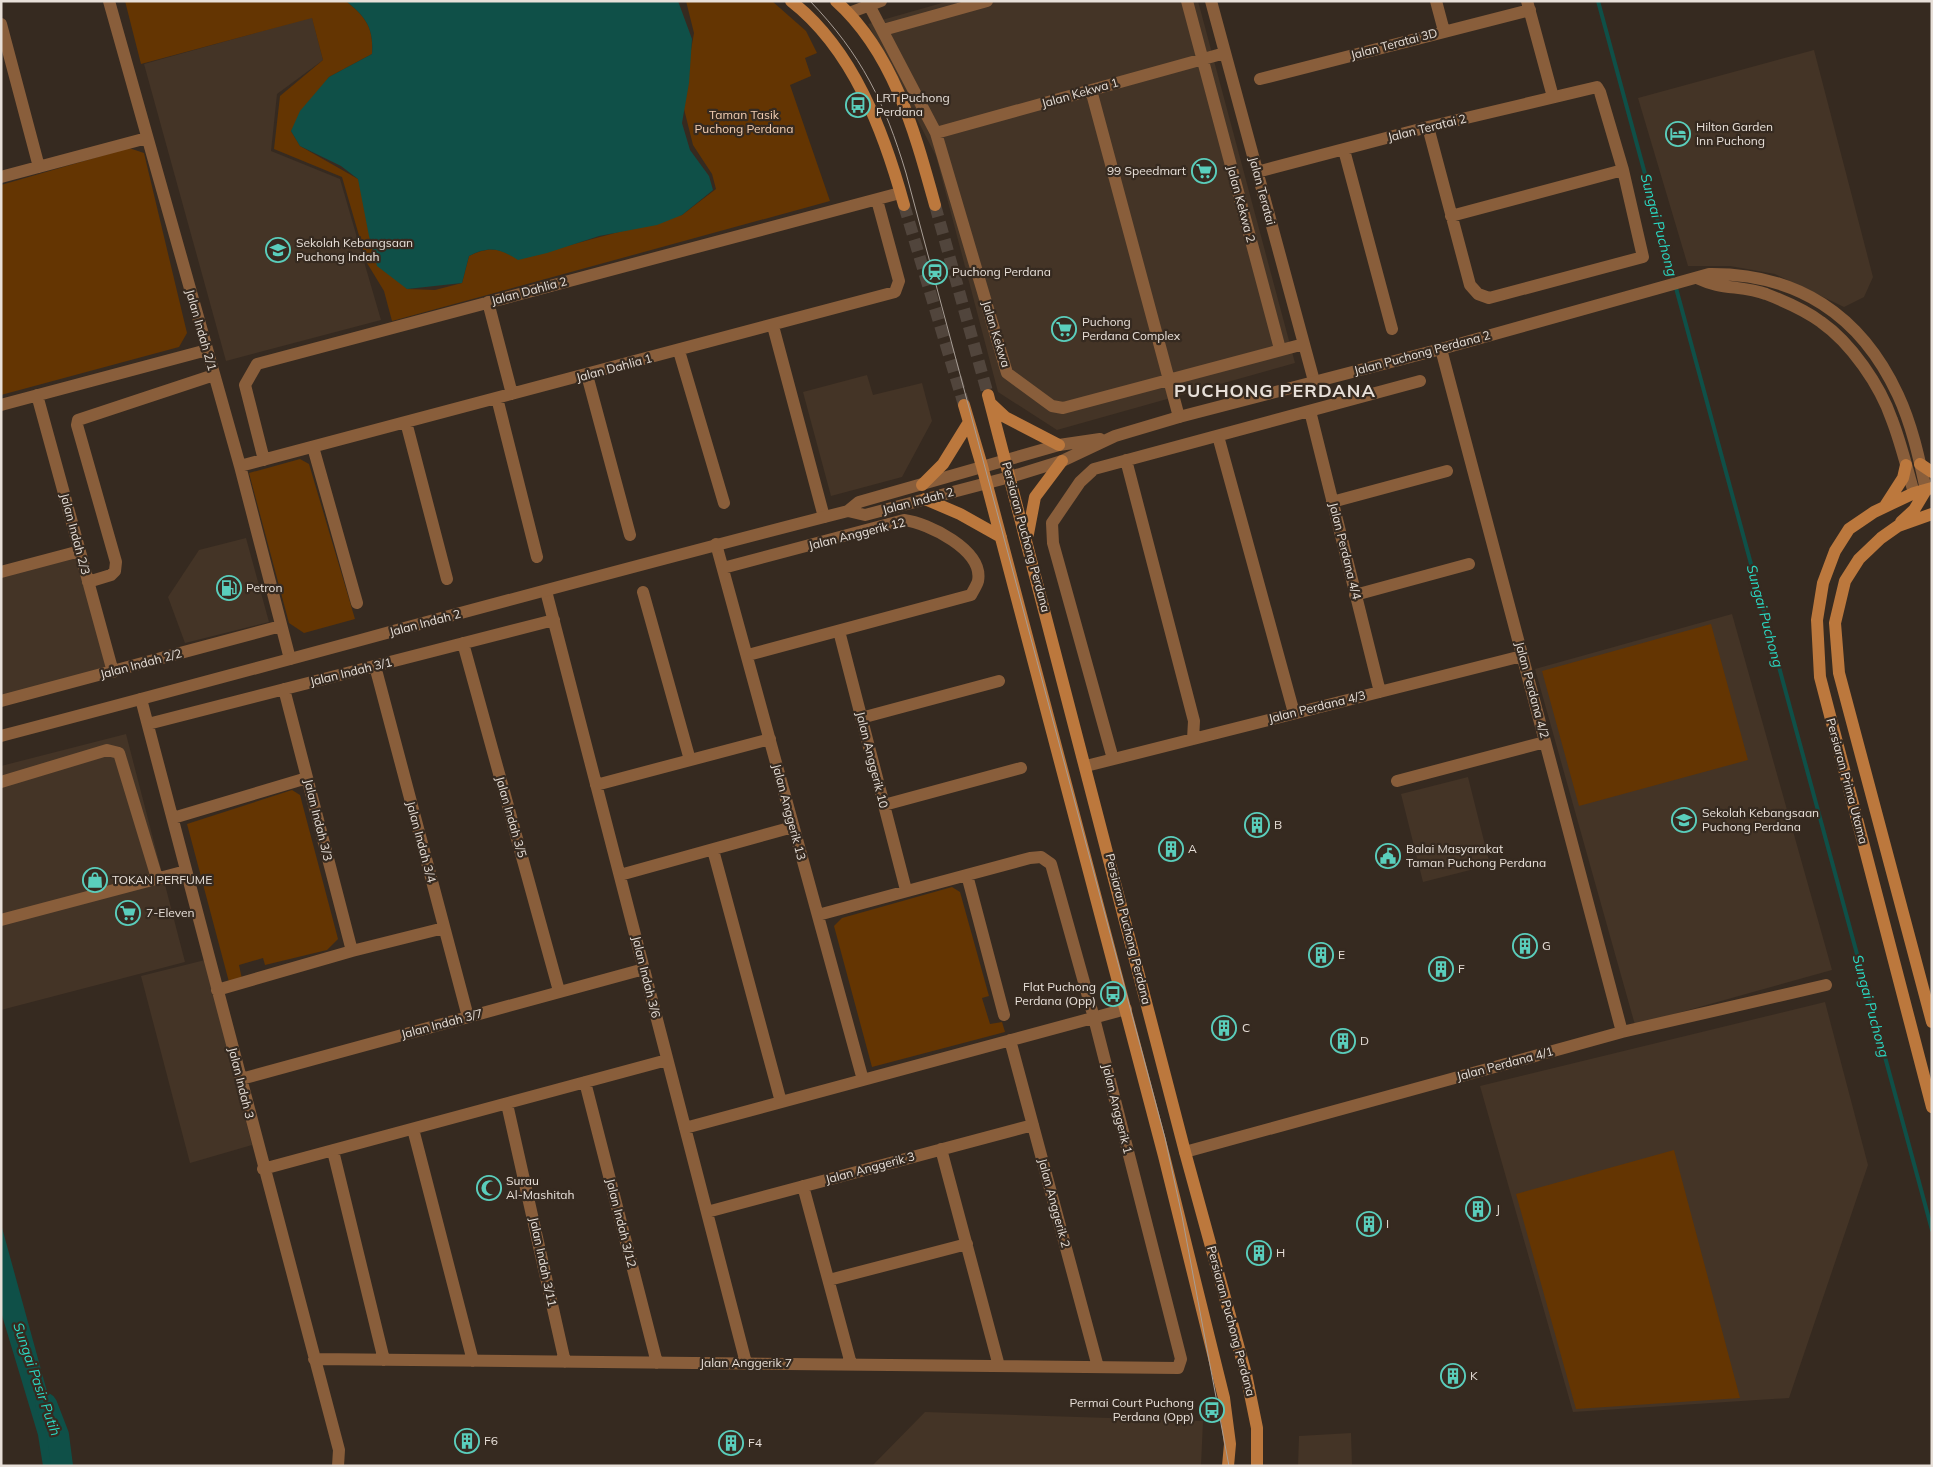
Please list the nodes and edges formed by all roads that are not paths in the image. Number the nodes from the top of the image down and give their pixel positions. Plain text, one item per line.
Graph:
1 (109, 1) edge
2 (791, 1) edge
3 (836, 1) edge
4 (987, 1) edge
5 (1186, 1) edge
6 (1211, 1) edge
7 (1436, 1) edge
8 (875, 3) edge
9 (1528, 6) edge
10 (849, 13) junction
11 (1, 24) edge
12 (883, 30) junction
13 (1444, 31) junction
14 (1225, 53) junction
15 (1202, 59) junction
16 (6, 63) edge
17 (1260, 79) dead end
18 (1091, 90) junction
19 (1553, 97) junction
20 (1428, 127) junction
21 (936, 133) junction
22 (147, 138) junction
23 (1344, 150) junction
24 (39, 167) junction
25 (1623, 170) junction
26 (1257, 172) junction
27 (1, 177) edge
28 (902, 199) joint
29 (877, 200) junction
30 (935, 205) tunnel mouth
31 (1452, 216) junction
32 (1693, 280) junction
33 (488, 302) junction
34 (773, 326) junction
35 (1392, 329) dead end
36 (1304, 344) junction
37 (1280, 349) junction
38 (1440, 349) junction
39 (207, 350) junction
40 (679, 351) junction
41 (214, 375) junction
42 (587, 375) junction
43 (1169, 380) junction
44 (1314, 381) junction
45 (1420, 381) dead end
46 (512, 394) junction
47 (37, 396) junction
48 (497, 398) junction
49 (1, 405) edge
50 (964, 405) tunnel mouth
51 (1310, 411) junction
52 (1179, 417) junction
53 (406, 422) junction
54 (969, 422) junction
55 (1115, 436) junction
56 (1218, 436) junction
57 (1059, 445) junction
58 (313, 447) junction
59 (264, 460) junction
60 (1006, 460) junction
61 (1126, 460) junction
62 (1062, 461) junction
63 (1920, 464) junction
64 (1906, 465) junction
65 (240, 466) junction
66 (982, 466) junction
67 (1447, 471) dead end
68 (1932, 472) edge
69 (1010, 477) junction
70 (987, 483) junction
71 (922, 485) junction
72 (1925, 494) edge
73 (925, 499) junction
74 (724, 502) dead end
75 (1332, 502) junction
76 (1883, 508) junction
77 (848, 511) junction
78 (1932, 514) edge
79 (824, 517) junction
80 (1898, 526) junction
81 (630, 535) dead end
82 (1001, 537) junction
83 (1027, 541) junction
84 (716, 544) junction
85 (80, 551) junction
86 (537, 557) dead end
87 (1470, 564) dead end
88 (723, 568) junction
89 (1, 572) edge
90 (447, 579) dead end
91 (88, 582) junction
92 (546, 591) junction
93 (643, 592) dead end
94 (1356, 595) junction
95 (357, 603) dead end
96 (554, 620) junction
97 (281, 626) junction
98 (839, 631) junction
99 (463, 643) junction
100 (748, 655) junction
101 (1522, 656) junction
102 (290, 659) junction
103 (374, 666) junction
104 (113, 672) junction
105 (999, 680) dead end
106 (284, 689) junction
107 (1380, 692) junction
108 (141, 699) junction
109 (1, 701) edge
110 (1294, 713) junction
111 (861, 718) junction
112 (148, 724) junction
113 (1, 736) edge
114 (770, 739) junction
115 (1193, 739) junction
116 (1545, 742) junction
117 (1113, 759) junction
118 (690, 760) junction
119 (1086, 766) junction
120 (1021, 768) dead end
121 (308, 778) junction
122 (1397, 781) dead end
123 (1, 782) edge
124 (596, 785) junction
125 (884, 805) junction
126 (173, 818) junction
127 (793, 827) junction
128 (713, 850) junction
129 (186, 871) junction
130 (967, 875) junction
131 (620, 876) junction
132 (157, 878) junction
133 (906, 890) junction
134 (818, 915) junction
135 (1, 920) edge
136 (444, 928) junction
137 (352, 951) junction
138 (644, 968) junction
139 (1826, 985) dead end
140 (217, 990) junction
141 (559, 991) junction
142 (1126, 1010) junction
143 (1004, 1015) dead end
144 (468, 1018) junction
145 (1094, 1018) junction
146 (1932, 1022) edge
147 (1622, 1032) junction
148 (1010, 1040) junction
149 (667, 1060) junction
150 (241, 1079) junction
151 (863, 1080) junction
152 (585, 1082) junction
153 (781, 1102) junction
154 (507, 1104) junction
155 (1932, 1107) edge
156 (1033, 1125) junction
157 (685, 1128) junction
158 (414, 1129) junction
159 (941, 1149) junction
160 (333, 1151) junction
161 (1186, 1152) junction
162 (263, 1170) junction
163 (803, 1186) junction
164 (707, 1212) junction
165 (966, 1244) junction
166 (828, 1280) junction
167 (314, 1359) junction
168 (384, 1360) junction
169 (473, 1361) junction
170 (565, 1362) junction
171 (657, 1363) junction
172 (746, 1363) junction
173 (851, 1364) junction
174 (999, 1366) junction
175 (1098, 1366) junction
176 (1178, 1368) joint
177 (338, 1466) edge
178 (1228, 1466) edge
179 (1258, 1466) edge

1 - 22 street, Jalan Indah 2/1
2 - 28 main road
3 - 10 main road
4 - 12 street
5 - 15 street, Jalan Kekwa 2
6 - 14 street, Jalan Teratai
7 - 13 street
8 - 10 street
8 - 12 street, Jalan Kekwa
9 - 13 street, Jalan Teratai 3D
9 - 19 street
10 - 30 main road
11 - 16 street
12 - 21 street, Jalan Kekwa
13 - 17 street, Jalan Teratai 3D
14 - 15 street, Jalan Kekwa 1
14 - 26 street, Jalan Teratai
15 - 18 street, Jalan Kekwa 1
15 - 37 street, Jalan Kekwa 2
16 - 24 street
18 - 21 street, Jalan Kekwa 1
18 - 43 street
19 - 20 street, Jalan Teratai 2
19 - 25 street, Jalan Teratai 2
20 - 23 street, Jalan Teratai 2
20 - 31 street
21 - 43 street, Jalan Kekwa
22 - 24 street
22 - 39 street, Jalan Indah 2/1
23 - 26 street, Jalan Teratai 2
23 - 35 street
24 - 27 street
25 - 31 street
25 - 31 street
26 - 36 street, Jalan Teratai
28 - 29 street, Jalan Dahlia 2
29 - 33 street, Jalan Dahlia 2
29 - 34 street, Jalan Dahlia 1
32 - 38 street, Jalan Puchong Perdana 2
32 - 63 street, Jalan Puchong Perdana 2
32 - 64 street, Jalan Puchong Perdana 2
33 - 46 street
33 - 59 street, Jalan Dahlia 2
34 - 40 street, Jalan Dahlia 1
34 - 79 street
36 - 37 street, Jalan Kekwa
36 - 44 street, Jalan Teratai
37 - 43 street, Jalan Kekwa
38 - 44 street, Jalan Puchong Perdana 2
38 - 101 street, Jalan Perdana 4/2
39 - 41 street, Jalan Indah 2/1
39 - 47 street
40 - 42 street, Jalan Dahlia 1
40 - 74 street
41 - 65 street, Jalan Indah 2/1
41 - 91 street
42 - 46 street, Jalan Dahlia 1
42 - 81 street
43 - 52 street
44 - 52 street, Jalan Puchong Perdana 2
45 - 51 street
46 - 48 street, Jalan Dahlia 1
47 - 49 street
47 - 85 street, Jalan Indah 2/3
48 - 53 street, Jalan Dahlia 1
48 - 86 street
50 - 54 main road, Persiaran Puchong Perdana
51 - 56 street
51 - 75 street, Jalan Perdana 4/4
52 - 55 street, Jalan Puchong Perdana 2
53 - 58 street, Jalan Dahlia 1
53 - 90 street
54 - 66 main road, Persiaran Puchong Perdana
54 - 71 main road
55 - 57 street, Jalan Puchong Perdana 2
55 - 62 street, Jalan Puchong Perdana 2
56 - 61 street
56 - 110 street
57 - 60 street, Jalan Puchong Perdana 2
57 - 60 main road, Persiaran Puchong Perdana
58 - 59 street, Jalan Dahlia 1
58 - 95 street
59 - 65 street, Jalan Dahlia 1
60 - 66 street, Jalan Indah 2
60 - 69 main road, Persiaran Puchong Perdana
61 - 115 street
61 - 117 street
62 - 69 street, Jalan Puchong Perdana 2
62 - 83 main road
63 - 68 main road
63 - 72 street, Jalan Puchong Perdana 2
64 - 72 street, Jalan Puchong Perdana 2
64 - 76 main road
65 - 97 street, Jalan Indah 2/1
66 - 70 main road, Persiaran Puchong Perdana
66 - 71 street, Jalan Indah 2
67 - 75 street
69 - 70 street, Jalan Indah 2
69 - 83 main road, Persiaran Puchong Perdana
70 - 73 street, Jalan Indah 2
70 - 82 main road, Persiaran Puchong Perdana
71 - 77 street, Jalan Indah 2
72 - 76 main road, Persiaran Prima Utama
72 - 80 main road
73 - 77 street, Jalan Indah 2
73 - 82 main road
75 - 94 street, Jalan Perdana 4/4
76 - 155 main road, Persiaran Prima Utama
77 - 79 street, Jalan Indah 2
78 - 80 main road, Persiaran Prima Utama
79 - 84 street, Jalan Indah 2
80 - 146 main road, Persiaran Prima Utama
82 - 142 main road, Persiaran Puchong Perdana
83 - 119 main road, Persiaran Puchong Perdana
84 - 88 street, Jalan Anggerik 13
84 - 92 street, Jalan Indah 2
85 - 89 street
85 - 91 street, Jalan Indah 2/3
87 - 94 street
88 - 98 street, Jalan Anggerik 12
88 - 100 street, Jalan Anggerik 13
91 - 104 street, Jalan Indah 2/3
92 - 96 street, Jalan Indah 3/6
92 - 102 street, Jalan Indah 2
93 - 118 street
94 - 107 street, Jalan Perdana 4/4
96 - 99 street, Jalan Indah 3/1
96 - 124 street, Jalan Indah 3/6
97 - 102 street, Jalan Indah 2/1
97 - 104 street, Jalan Indah 2/2
98 - 100 street
98 - 111 street, Jalan Anggerik 10
99 - 103 street, Jalan Indah 3/1
99 - 141 street, Jalan Indah 3/5
100 - 114 street, Jalan Anggerik 13
101 - 107 street, Jalan Perdana 4/3
101 - 116 street, Jalan Perdana 4/2
102 - 108 street, Jalan Indah 2
103 - 106 street, Jalan Indah 3/1
103 - 136 street, Jalan Indah 3/4
104 - 109 street, Jalan Indah 2/2
105 - 111 street
106 - 112 street, Jalan Indah 3/1
106 - 121 street, Jalan Indah 3/3
107 - 110 street, Jalan Perdana 4/3
108 - 112 street, Jalan Indah 3
108 - 113 street, Jalan Indah 2
110 - 115 street, Jalan Perdana 4/3
111 - 125 street, Jalan Anggerik 10
112 - 126 street, Jalan Indah 3
114 - 118 street
114 - 127 street, Jalan Anggerik 13
115 - 117 street, Jalan Perdana 4/3
116 - 122 street
116 - 147 street, Jalan Perdana 4/2
117 - 119 street, Jalan Perdana 4/3
118 - 124 street
119 - 161 main road, Persiaran Puchong Perdana
120 - 125 street
121 - 126 street
121 - 137 street, Jalan Indah 3/3
123 - 132 street
124 - 131 street, Jalan Indah 3/6
125 - 133 street, Jalan Anggerik 10
126 - 129 street, Jalan Indah 3
127 - 128 street
127 - 134 street, Jalan Anggerik 13
128 - 131 street
128 - 153 street
129 - 132 street
129 - 140 street, Jalan Indah 3
130 - 133 street
130 - 143 street
130 - 145 street, Jalan Anggerik 1
131 - 138 street, Jalan Indah 3/6
132 - 135 street
133 - 134 street
134 - 151 street, Jalan Anggerik 13
136 - 137 street
136 - 144 street, Jalan Indah 3/4
137 - 140 street
138 - 141 street, Jalan Indah 3/7
138 - 149 street, Jalan Indah 3/6
139 - 147 street, Jalan Perdana 4/1
140 - 150 street, Jalan Indah 3
141 - 144 street, Jalan Indah 3/7
142 - 145 street
142 - 178 main road, Persiaran Puchong Perdana
144 - 150 street, Jalan Indah 3/7
145 - 148 street
145 - 176 street, Jalan Anggerik 1
147 - 161 street, Jalan Perdana 4/1
148 - 151 street
148 - 156 street, Jalan Anggerik 2
149 - 152 street
149 - 157 street, Jalan Indah 3/6
150 - 162 street, Jalan Indah 3
151 - 153 street
152 - 154 street
152 - 171 street, Jalan Indah 3/12
153 - 157 street
154 - 158 street
154 - 170 street, Jalan Indah 3/11
156 - 159 street, Jalan Anggerik 3
156 - 175 street, Jalan Anggerik 2
157 - 164 street, Jalan Indah 3/6
158 - 160 street
158 - 169 street
159 - 163 street, Jalan Anggerik 3
159 - 165 street
160 - 162 street
160 - 168 street
161 - 179 main road, Persiaran Puchong Perdana
162 - 167 street, Jalan Indah 3
163 - 164 street, Jalan Anggerik 3
163 - 166 street
164 - 172 street, Jalan Indah 3/6
165 - 166 street
165 - 174 street
166 - 173 street
167 - 168 street, Jalan Anggerik 7
167 - 177 street, Jalan Indah 3
168 - 169 street, Jalan Anggerik 7
169 - 170 street, Jalan Anggerik 7
170 - 171 street, Jalan Anggerik 7
171 - 172 street, Jalan Anggerik 7
172 - 173 street, Jalan Anggerik 7
173 - 174 street, Jalan Anggerik 7
174 - 175 street, Jalan Anggerik 7
175 - 176 street, Jalan Anggerik 7

